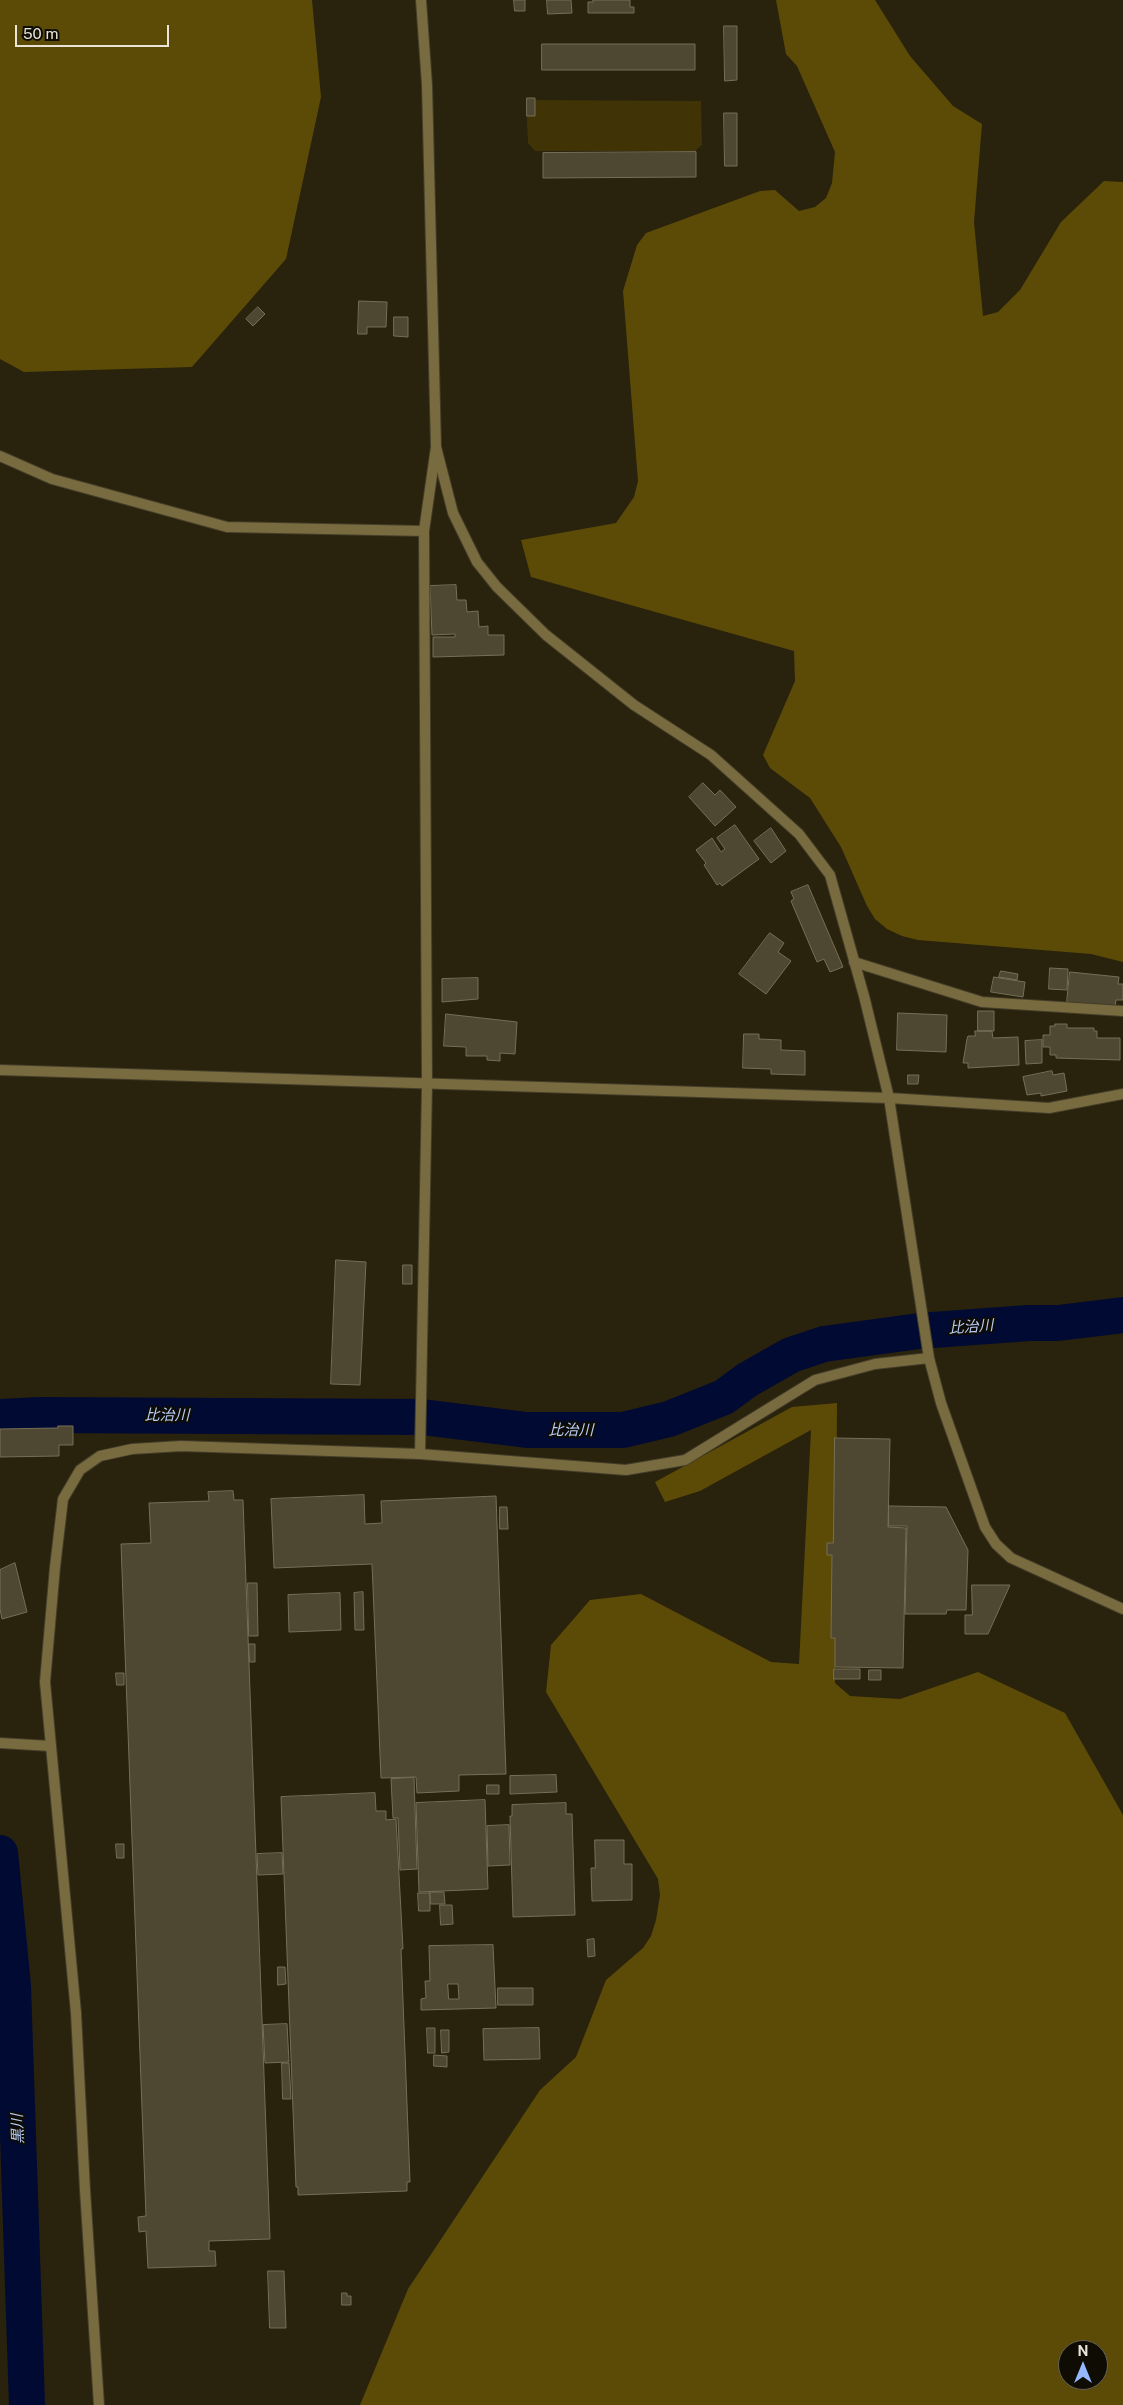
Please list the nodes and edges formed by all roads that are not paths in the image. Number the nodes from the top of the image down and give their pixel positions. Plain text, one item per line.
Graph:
1 (421, 0) edge
2 (436, 447) junction
3 (0, 456) edge
4 (424, 531) junction
5 (854, 962) junction
6 (1123, 1011) edge
7 (0, 1070) edge
8 (427, 1085) junction
9 (1123, 1094) edge
10 (889, 1098) junction
11 (929, 1358) junction
12 (420, 1454) junction
13 (1123, 1609) edge
14 (0, 1743) edge
15 (50, 1746) junction
16 (99, 2405) edge

1 - 2 street
2 - 4 street
2 - 5 street
3 - 4 street
4 - 8 street
5 - 6 street
5 - 10 street
7 - 8 street
8 - 10 street
8 - 12 street
9 - 10 street
10 - 11 street
11 - 12 street
11 - 13 street
12 - 15 street
14 - 15 street
15 - 16 street

